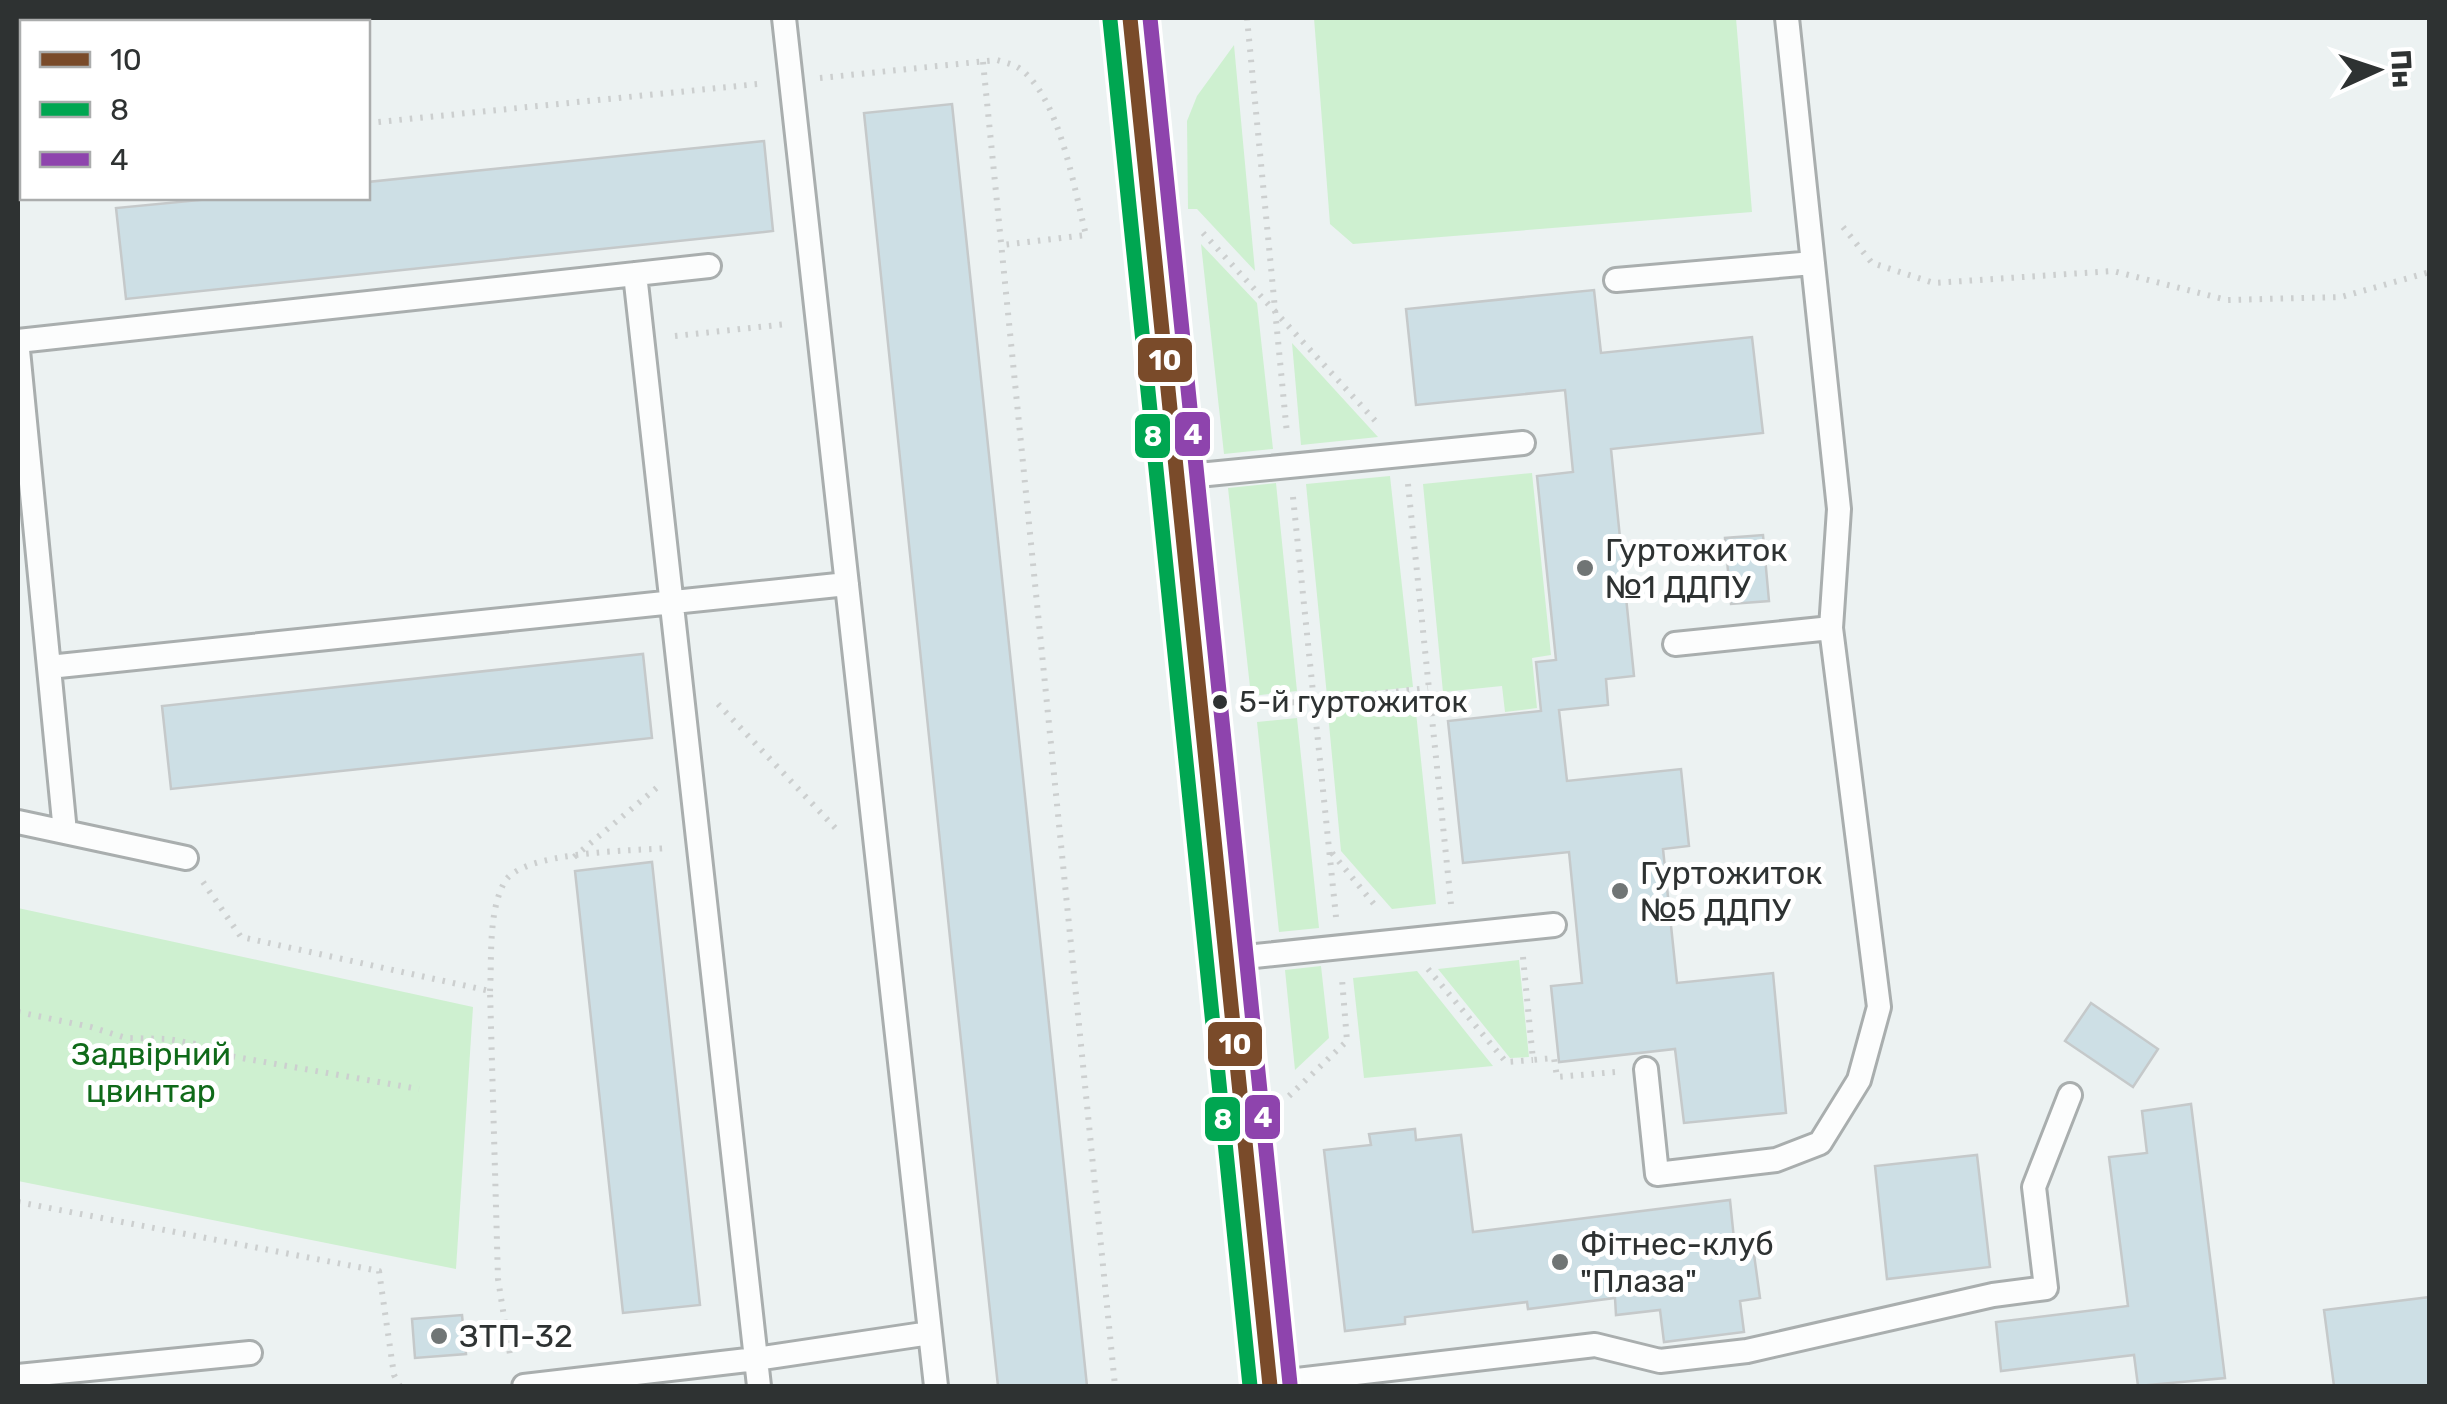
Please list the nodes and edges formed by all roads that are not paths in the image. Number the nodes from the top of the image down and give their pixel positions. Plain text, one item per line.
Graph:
1 (284, 18) edge
2 (784, 18) edge
3 (1130, 18) edge
4 (1787, 18) edge
5 (258, 20) edge
6 (1813, 263) junction
7 (709, 266) dead end
8 (635, 274) junction
9 (1616, 280) dead end
10 (18, 341) edge
11 (18, 350) edge
12 (1523, 443) dead end
13 (1178, 477) junction
14 (847, 584) junction
15 (672, 602) junction
16 (1831, 628) junction
17 (1675, 644) dead end
18 (49, 667) junction
19 (18, 822) edge
20 (65, 832) junction
21 (186, 858) road end
22 (1554, 925) dead end
23 (1226, 959) junction
24 (1646, 1069) dead end
25 (2070, 1095) dead end
26 (930, 1333) junction
27 (250, 1354) dead end
28 (756, 1359) junction
29 (18, 1376) edge
30 (518, 1378) edge
31 (1270, 1385) edge
32 (759, 1386) edge
33 (936, 1386) edge

1 - 5 street
2 - 14 lane
3 - 13 street
4 - 6 lane
6 - 9 lane
6 - 16 lane
7 - 8 lane
8 - 10 lane
8 - 15 lane
11 - 18 lane
12 - 13 lane
13 - 23 street
14 - 15 lane
14 - 26 lane
15 - 18 lane
15 - 28 lane
16 - 17 lane
16 - 24 lane
18 - 20 lane
19 - 20 lane
20 - 21 lane
22 - 23 lane
23 - 31 street
25 - 31 lane
26 - 28 lane
26 - 33 lane
27 - 29 lane
28 - 30 lane
28 - 32 lane

